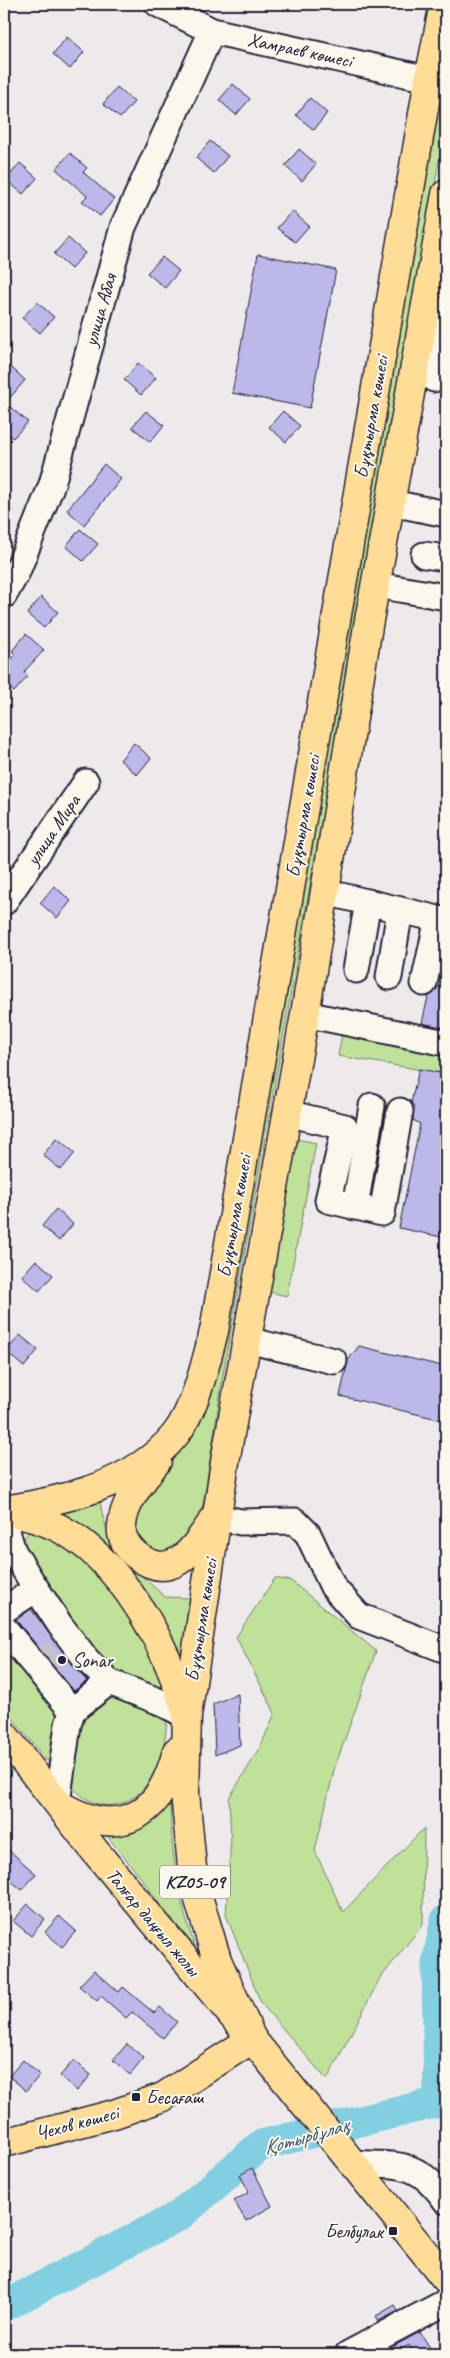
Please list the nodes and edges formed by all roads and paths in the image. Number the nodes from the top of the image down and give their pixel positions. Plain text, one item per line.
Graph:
1 (158, 4) edge
2 (444, 4) edge
3 (212, 31) junction
4 (438, 81) edge
5 (446, 194) edge
6 (438, 284) edge
7 (445, 325) edge
8 (431, 378) edge
9 (392, 503) junction
10 (446, 514) edge
11 (376, 585) junction
12 (4, 595) edge
13 (446, 597) edge
14 (86, 782) dead end
15 (325, 892) junction
16 (4, 902) edge
17 (368, 902) junction
18 (400, 910) junction
19 (356, 970) dead end
20 (389, 976) dead end
21 (424, 983) dead end
22 (305, 1014) junction
23 (446, 1043) edge
24 (372, 1106) dead end
25 (400, 1111) dead end
26 (287, 1113) junction
27 (355, 1207) junction
28 (246, 1340) junction
29 (334, 1361) dead end
30 (176, 1434) junction
31 (4, 1510) edge
32 (216, 1517) junction
33 (4, 1522) edge
34 (36, 1589) junction
35 (4, 1610) edge
36 (4, 1628) edge
37 (446, 1650) edge
38 (109, 1682) junction
39 (72, 1711) junction
40 (187, 1716) junction
41 (4, 1735) edge
42 (57, 1803) junction
43 (252, 2039) junction
44 (4, 2143) edge
45 (352, 2163) junction
46 (446, 2201) edge
47 (446, 2279) edge
48 (446, 2302) edge
49 (348, 2354) edge

1 - 3 street, Хамраев көшесі
2 - 4 main road, Бұқтырма көшесі
3 - 4 street, Хамраев көшесі
3 - 12 street, улица Абая
4 - 30 main road, Бұқтырма көшесі
5 - 6 main road, Бұқтырма көшесі
6 - 8 main road, Бұқтырма көшесі
7 - 8 street
8 - 9 main road, Бұқтырма көшесі
9 - 10 street
9 - 11 main road, Бұқтырма көшесі
11 - 13 street
11 - 15 main road, Бұқтырма көшесі
14 - 16 street, улица Мира
15 - 17 street
15 - 22 main road, Бұқтырма көшесі
17 - 18 street
17 - 19 street
18 - 20 street
18 - 21 street
22 - 23 street
22 - 26 main road, Бұқтырма көшесі
24 - 27 street
25 - 27 street
26 - 27 street
26 - 28 main road, Бұқтырма көшесі
28 - 29 street
28 - 32 main road, Бұқтырма көшесі
30 - 31 main road, Бұқтырма көшесі
30 - 32 main road
31 - 40 main road, KZ05-09
32 - 37 street
32 - 40 main road, Бұқтырма көшесі
33 - 34 street
34 - 35 street
34 - 38 street
36 - 39 street
38 - 39 street
38 - 40 street
39 - 42 street
40 - 42 main road, Талғар даңғыл жолы / KZ05-09
40 - 43 main road, Талғар даңғыл жолы / KZ05-09
41 - 42 main road, Талғар даңғыл жолы / KZ05-09
42 - 43 main road, Талғар даңғыл жолы / KZ05-09
43 - 44 main road, Чехов көшесі
43 - 45 main road, Талғар даңғыл жолы / KZ05-09
45 - 46 street
45 - 47 main road, Талғар даңғыл жолы / KZ05-09
48 - 49 street

